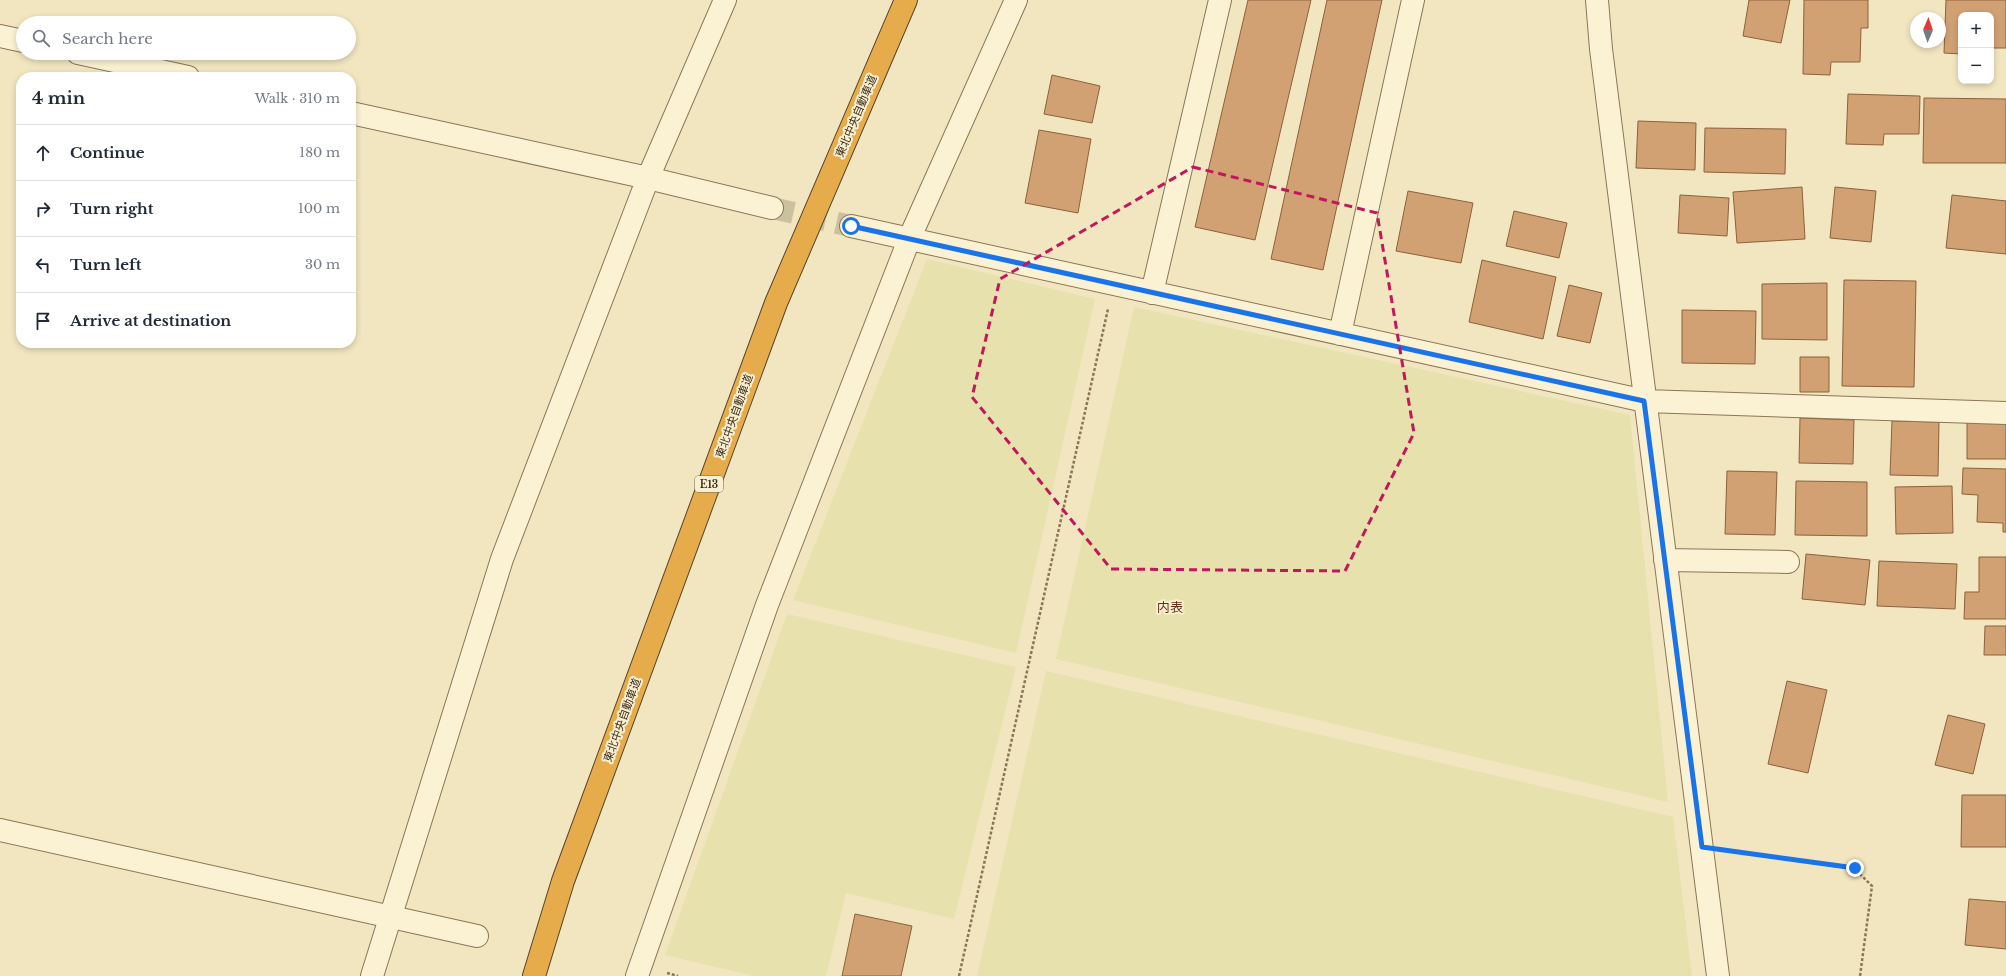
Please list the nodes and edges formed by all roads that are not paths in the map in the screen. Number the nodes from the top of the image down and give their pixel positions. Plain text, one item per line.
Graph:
1 (725, 0) edge
2 (906, 0) edge
3 (1016, 0) edge
4 (1220, 0) edge
5 (1413, 0) edge
6 (1597, 0) edge
7 (0, 36) edge
8 (16, 39) edge
9 (110, 60) edge
10 (165, 72) edge
11 (356, 114) edge
12 (648, 178) junction
13 (772, 208) tunnel mouth
14 (851, 226) tunnel mouth
15 (910, 237) junction
16 (1152, 293) junction
17 (1340, 334) junction
18 (1644, 401) junction
19 (2006, 413) edge
20 (1665, 560) junction
21 (1788, 562) dead end
22 (0, 830) edge
23 (390, 916) junction
24 (477, 936) dead end
25 (372, 976) edge
26 (534, 976) edge
27 (636, 976) edge
28 (1718, 976) edge

1 - 12 lane
2 - 26 highway, 東北中央自動車道 / E13
3 - 15 lane
4 - 16 lane
5 - 17 lane
6 - 18 lane
7 - 8 lane
9 - 10 lane
11 - 12 lane
12 - 13 lane
12 - 23 lane
14 - 15 lane
15 - 16 lane
15 - 27 lane
16 - 17 lane
17 - 18 lane
18 - 19 lane
18 - 20 lane
20 - 21 lane
20 - 28 lane
22 - 23 lane
23 - 24 lane
23 - 25 lane

